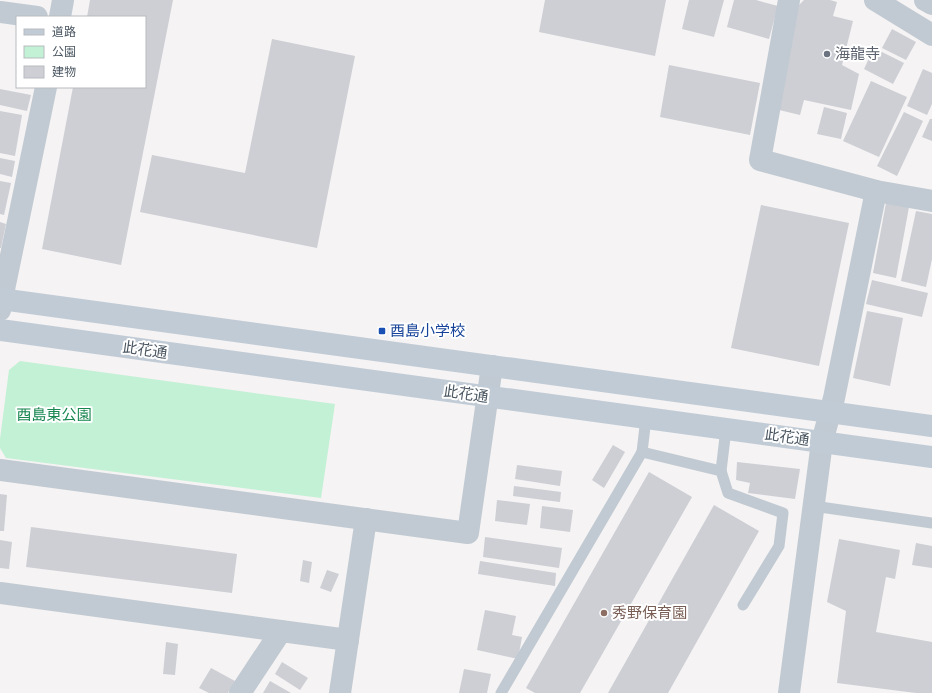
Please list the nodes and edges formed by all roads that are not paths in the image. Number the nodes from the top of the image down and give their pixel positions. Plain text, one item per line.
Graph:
1 (63, 0) edge
2 (789, 0) edge
3 (875, 0) edge
4 (925, 0) edge
5 (932, 4) edge
6 (0, 12) edge
7 (30, 16) edge
8 (60, 16) edge
9 (932, 35) edge
10 (46, 88) edge
11 (876, 191) junction
12 (932, 201) edge
13 (1, 303) edge
14 (0, 330) edge
15 (492, 366) junction
16 (487, 396) junction
17 (830, 412) junction
18 (646, 418) junction
19 (932, 426) edge
20 (726, 429) junction
21 (822, 442) junction
22 (642, 452) junction
23 (932, 457) edge
24 (0, 470) edge
25 (721, 471) junction
26 (813, 506) junction
27 (366, 519) junction
28 (932, 523) edge
29 (0, 593) edge
30 (742, 605) dead end
31 (281, 631) junction
32 (348, 640) junction
33 (240, 693) edge
34 (340, 693) edge
35 (501, 693) edge
36 (789, 693) edge

1 - 8 street
2 - 11 street
3 - 9 street
4 - 5 street
6 - 7 street
10 - 13 street
11 - 12 street
11 - 17 street
13 - 15 street, 此花通
14 - 16 street, 此花通
15 - 16 street
15 - 17 street, 此花通
16 - 18 street, 此花通
16 - 27 street
17 - 19 street, 此花通
17 - 21 street
18 - 20 street, 此花通
18 - 22 lane
20 - 21 street, 此花通
20 - 25 lane
21 - 23 street, 此花通
21 - 26 street
22 - 25 lane
22 - 35 lane
24 - 27 street
25 - 30 lane
26 - 28 lane
26 - 36 street
27 - 32 street
29 - 31 street
31 - 32 street
31 - 33 street
32 - 34 street

